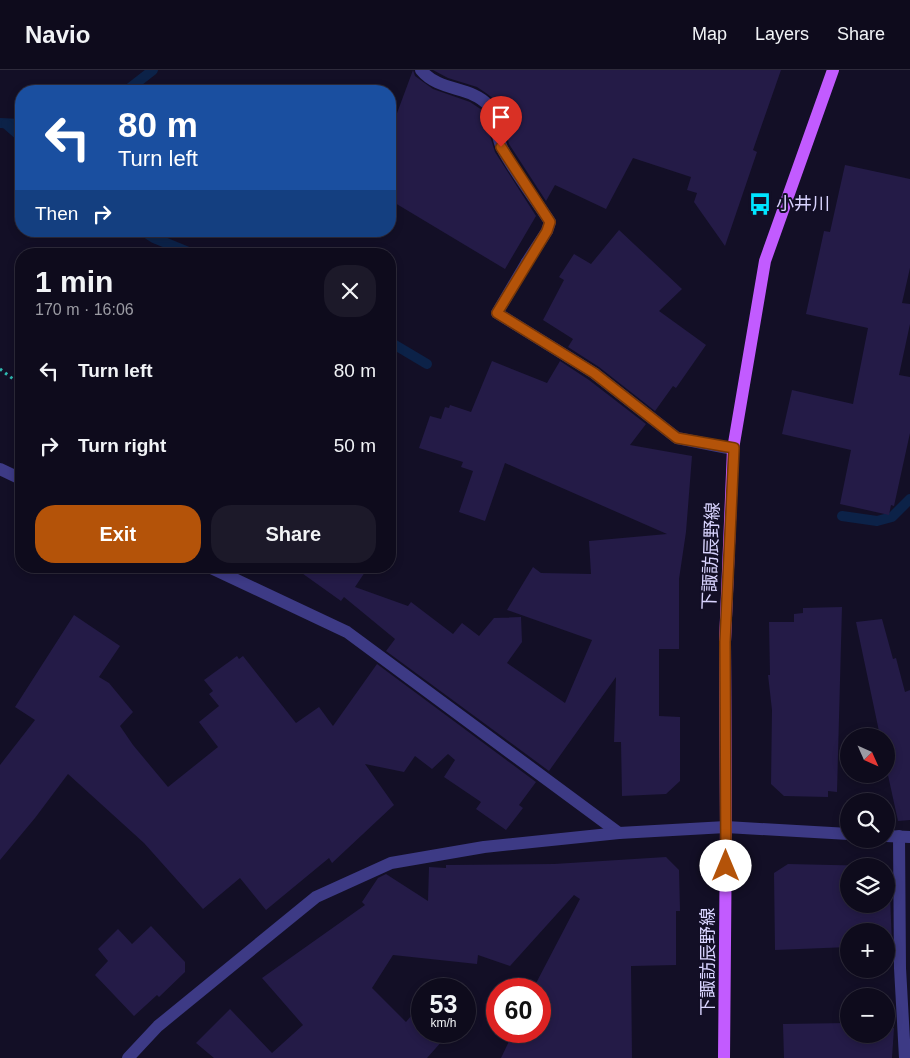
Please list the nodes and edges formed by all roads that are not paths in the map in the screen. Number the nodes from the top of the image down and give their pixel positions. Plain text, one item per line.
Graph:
1 (421, 70) edge
2 (833, 70) edge
3 (734, 448) junction
4 (0, 469) edge
5 (15, 476) edge
6 (222, 573) edge
7 (726, 827) junction
8 (620, 833) junction
9 (840, 833) edge
10 (898, 836) edge
11 (128, 1058) edge
12 (724, 1058) edge
13 (905, 1058) edge

1 - 3 street
2 - 3 main road, 下諏訪辰野線
3 - 7 main road, 下諏訪辰野線
4 - 5 street
6 - 8 street
7 - 8 street
7 - 9 street
7 - 12 main road, 下諏訪辰野線
8 - 11 street
10 - 13 street

